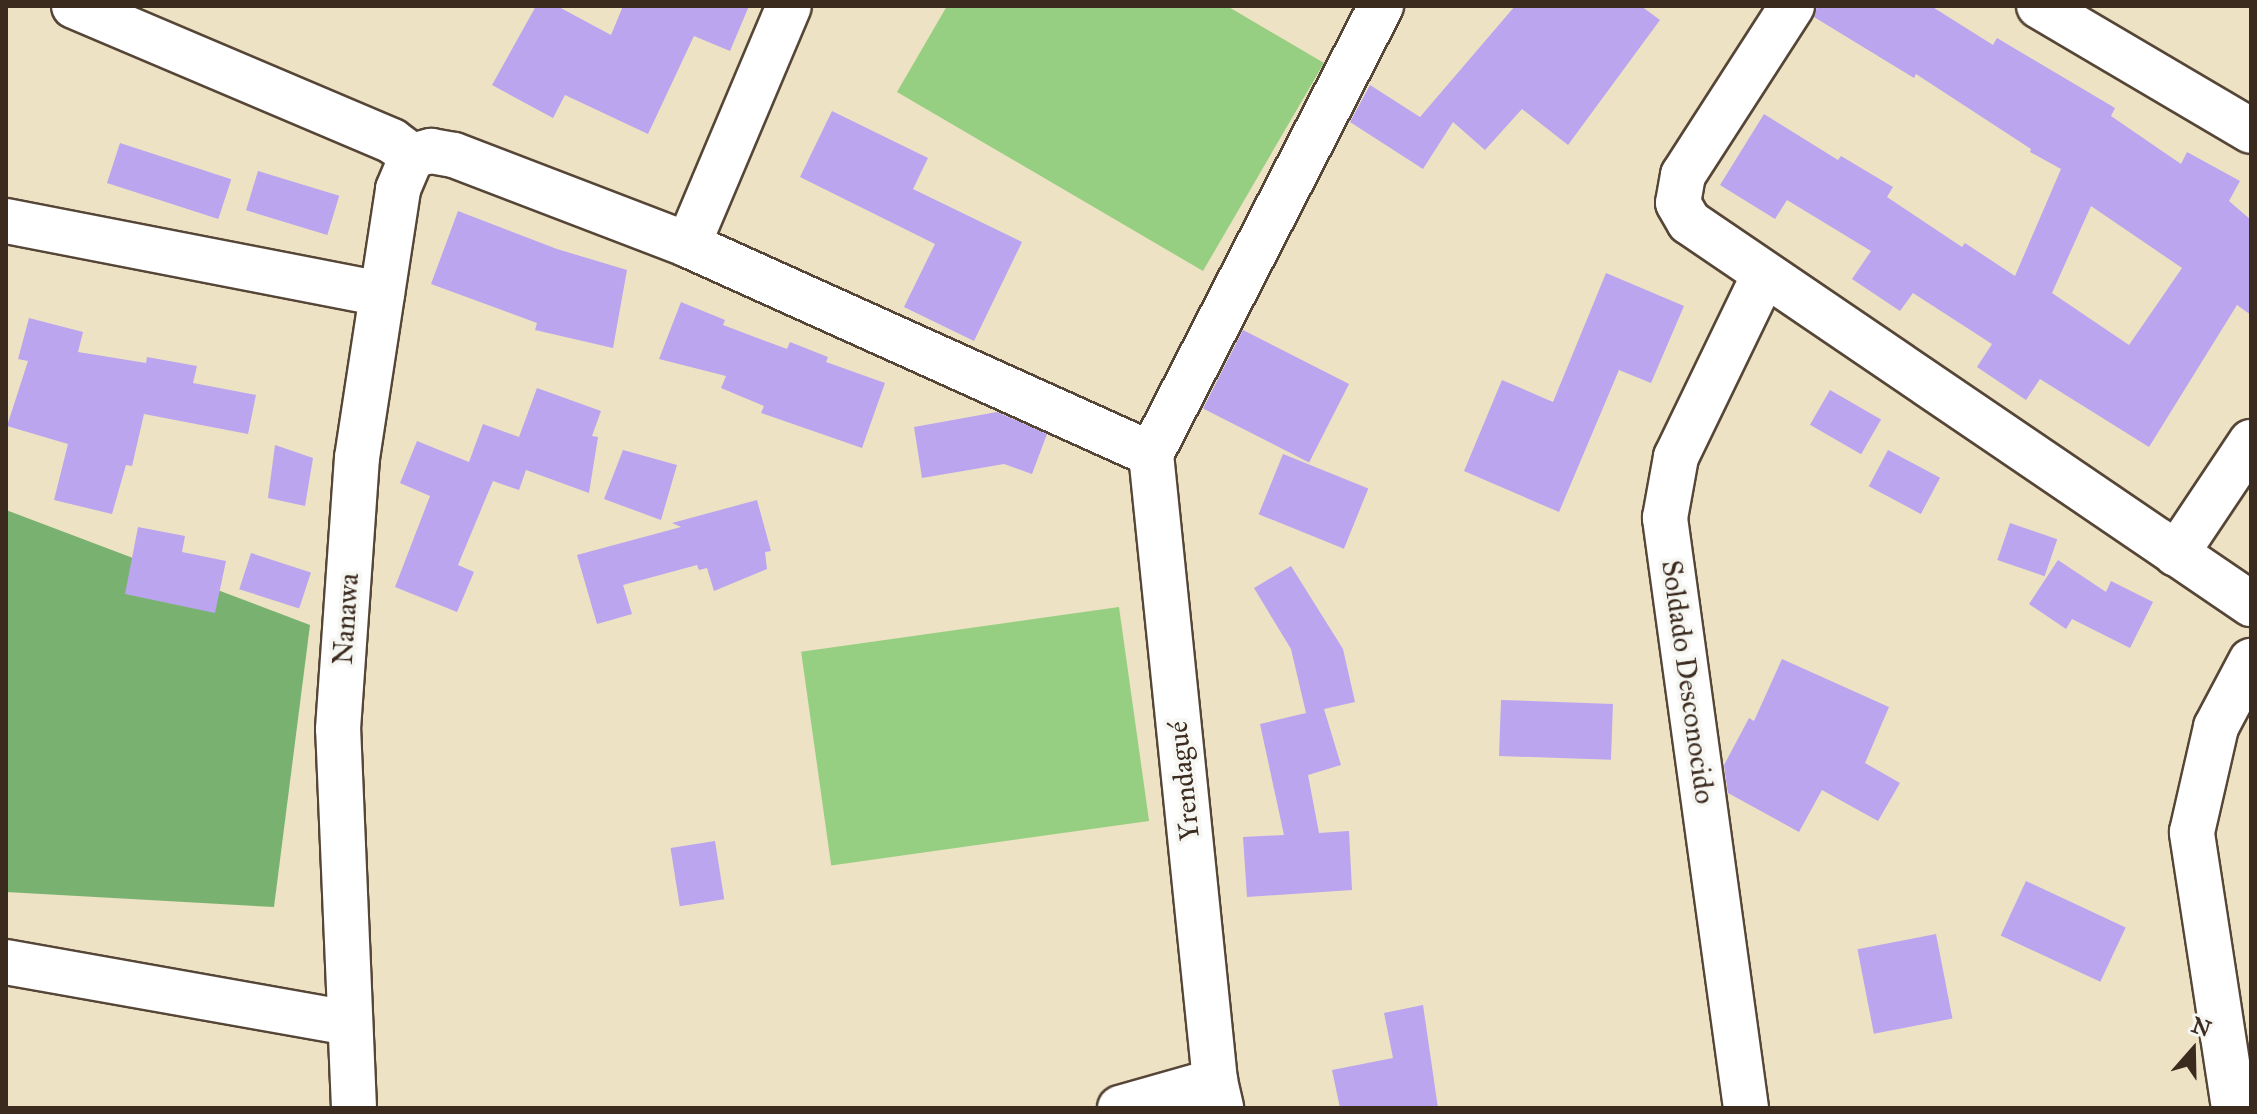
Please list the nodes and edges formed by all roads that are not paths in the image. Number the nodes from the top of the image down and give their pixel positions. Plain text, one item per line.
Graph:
1 (74, 6) edge
2 (789, 6) edge
3 (1381, 6) edge
4 (1792, 6) edge
5 (2039, 6) edge
6 (2251, 131) edge
7 (422, 154) junction
8 (6, 221) edge
9 (688, 245) junction
10 (1764, 275) junction
11 (382, 294) junction
12 (2251, 442) edge
13 (1151, 454) junction
14 (2176, 554) junction
15 (2251, 604) edge
16 (2251, 661) edge
17 (6, 962) edge
18 (348, 1023) junction
19 (1218, 1094) edge
20 (354, 1108) edge
21 (1120, 1108) edge
22 (1746, 1108) edge
23 (2234, 1108) edge

1 - 7 street
2 - 9 street
3 - 13 street
4 - 10 street
5 - 6 street
7 - 9 street
7 - 11 street, Nanawa
8 - 11 street
9 - 13 street
10 - 14 street
10 - 22 street, Soldado Desconocido
11 - 18 street, Nanawa
12 - 14 street
13 - 19 street, Yrendagué
14 - 15 street
16 - 23 street
17 - 18 street
18 - 20 street, Nanawa
19 - 21 street

